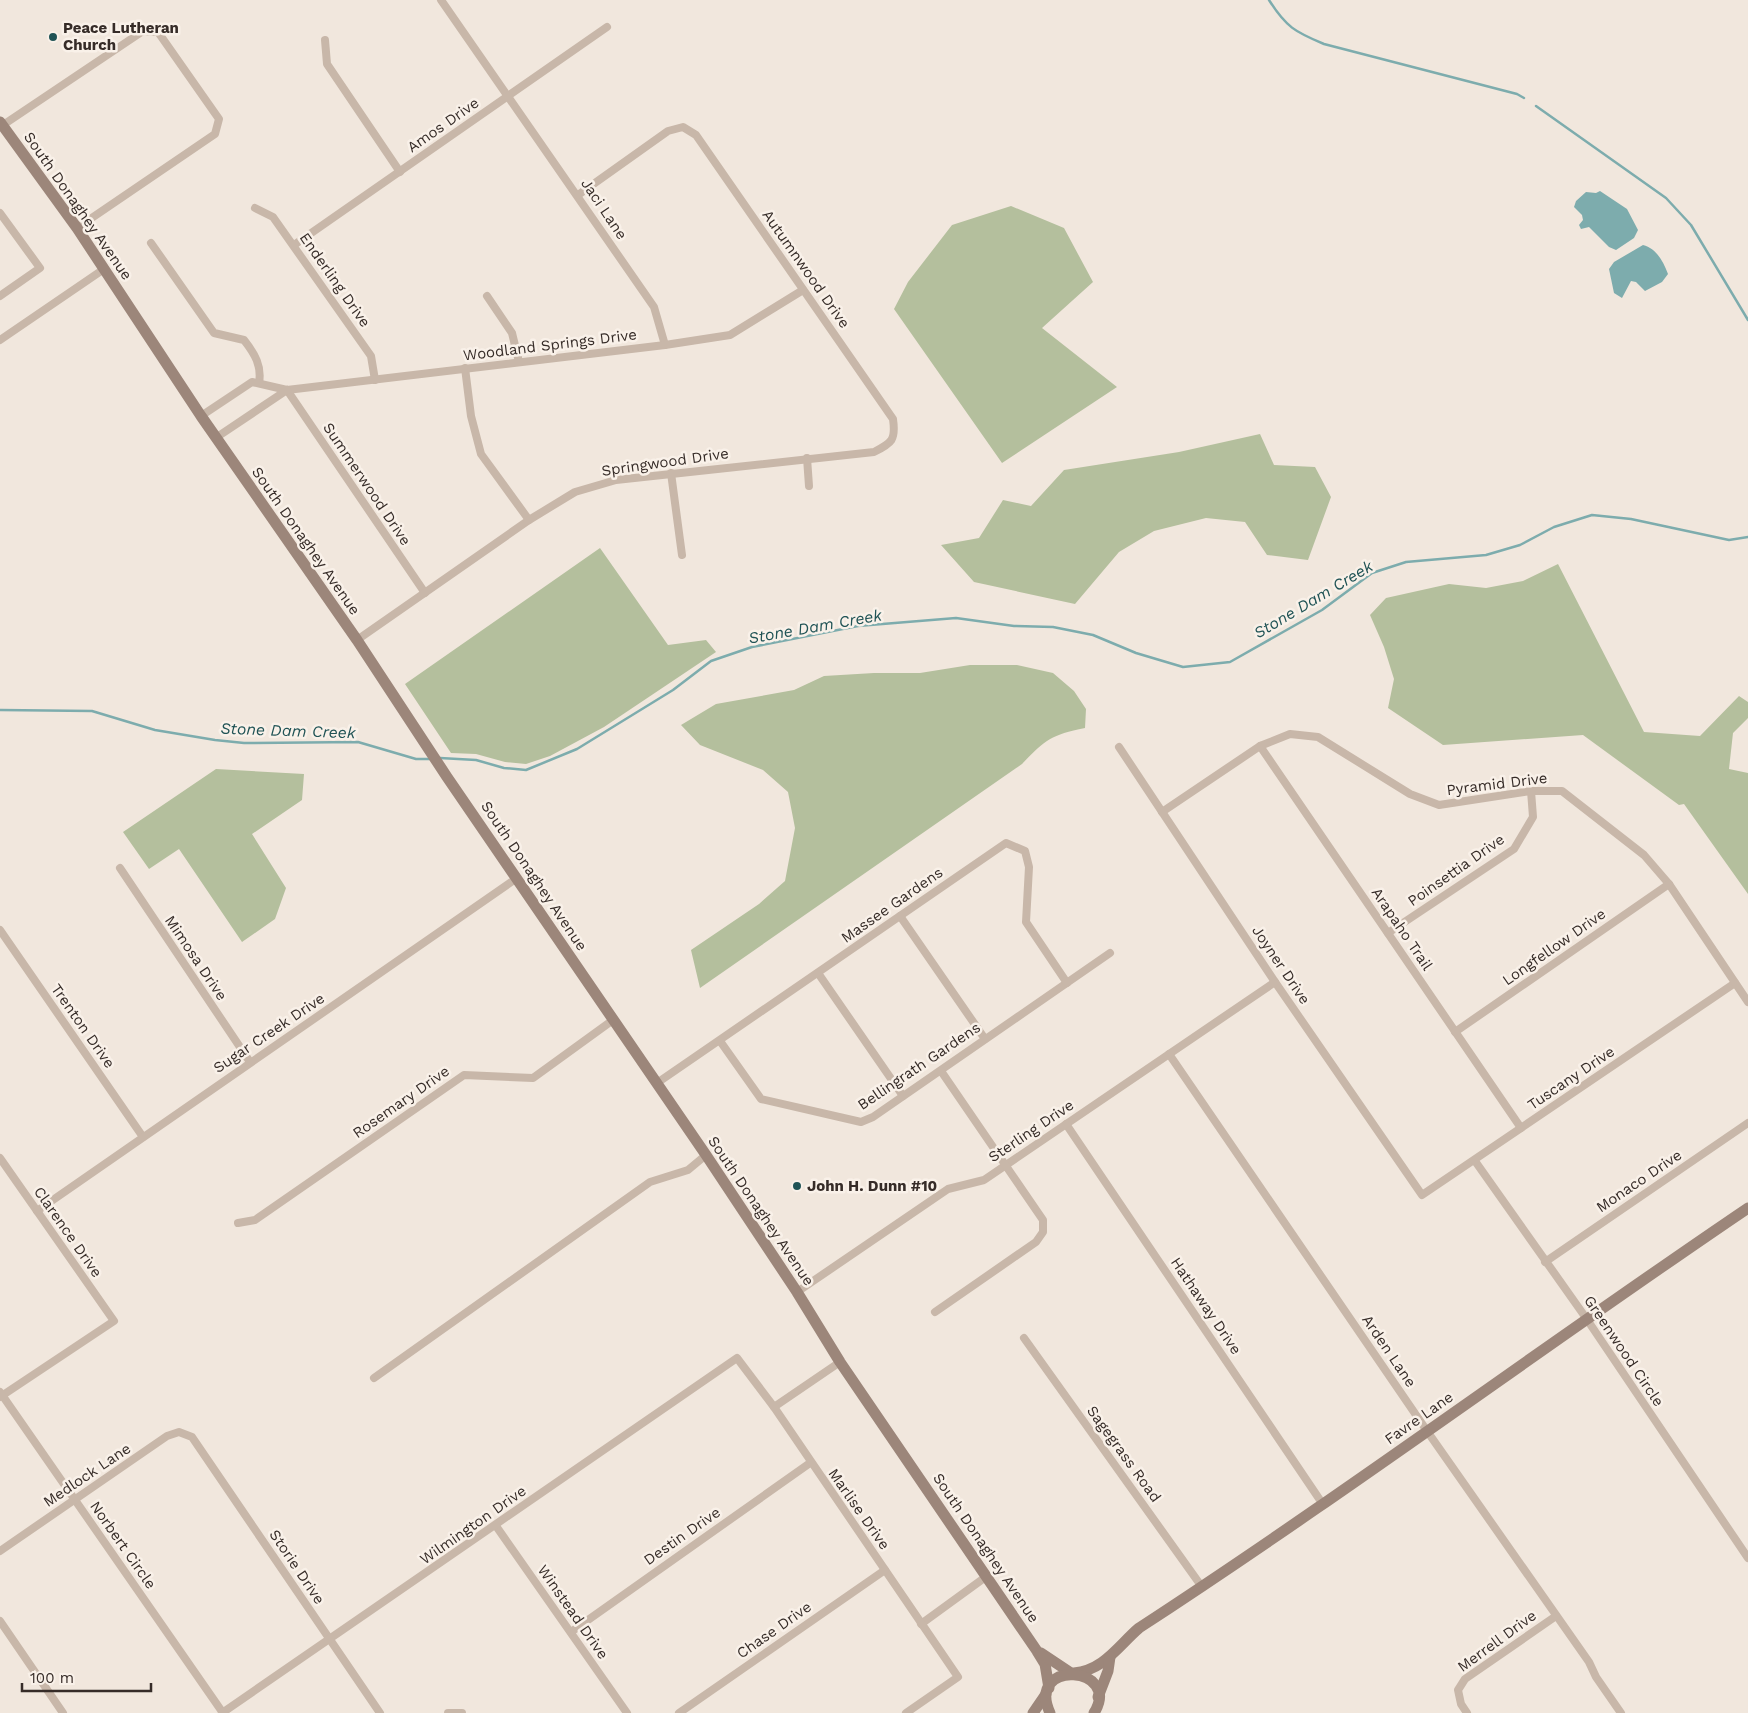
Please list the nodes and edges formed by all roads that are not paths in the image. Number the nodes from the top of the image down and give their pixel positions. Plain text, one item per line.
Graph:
1 (441, 0) edge
2 (607, 27) dead end
3 (325, 40) dead end
4 (508, 96) junction
5 (1, 124) edge
6 (400, 172) junction
7 (578, 195) junction
8 (255, 208) dead end
9 (0, 213) edge
10 (77, 228) junction
11 (151, 243) dead end
12 (294, 246) junction
13 (104, 269) junction
14 (803, 290) junction
15 (0, 296) edge
16 (487, 296) dead end
17 (0, 340) edge
18 (665, 345) junction
19 (519, 362) junction
20 (465, 368) junction
21 (374, 380) junction
22 (259, 383) junction
23 (288, 390) junction
24 (201, 416) junction
25 (895, 434) joint
26 (217, 437) junction
27 (808, 458) junction
28 (671, 473) junction
29 (809, 486) dead end
30 (529, 520) junction
31 (682, 555) dead end
32 (425, 593) junction
33 (357, 640) junction
34 (1260, 746) junction
35 (1119, 748) dead end
36 (1531, 791) junction
37 (1162, 812) junction
38 (120, 868) dead end
39 (517, 878) junction
40 (1669, 884) junction
41 (900, 916) junction
42 (0, 930) edge
43 (1388, 933) junction
44 (1110, 953) dead end
45 (818, 973) junction
46 (1275, 982) junction
47 (1067, 983) junction
48 (1735, 983) junction
49 (1748, 1002) edge
50 (613, 1020) junction
51 (1455, 1032) junction
52 (985, 1039) junction
53 (720, 1041) junction
54 (1169, 1054) junction
55 (250, 1062) junction
56 (941, 1071) junction
57 (657, 1083) junction
58 (903, 1096) junction
59 (1748, 1123) edge
60 (1066, 1124) junction
61 (1521, 1128) junction
62 (143, 1138) junction
63 (706, 1154) junction
64 (0, 1158) edge
65 (1475, 1161) junction
66 (1006, 1165) junction
67 (1422, 1195) joint
68 (1748, 1208) edge
69 (37, 1212) junction
70 (238, 1223) dead end
71 (1545, 1262) junction
72 (797, 1292) junction
73 (935, 1312) dead end
74 (1586, 1318) junction
75 (1024, 1338) dead end
76 (738, 1358) joint
77 (840, 1362) junction
78 (374, 1378) dead end
79 (1, 1395) edge
80 (774, 1407) junction
81 (1428, 1431) junction
82 (192, 1437) joint
83 (810, 1463) junction
84 (75, 1500) junction
85 (1322, 1503) junction
86 (496, 1526) junction
87 (0, 1551) edge
88 (1748, 1558) edge
89 (884, 1570) junction
90 (987, 1576) junction
91 (1202, 1587) junction
92 (1556, 1616) junction
93 (0, 1621) edge
94 (922, 1624) junction
95 (571, 1632) junction
96 (330, 1640) junction
97 (1037, 1651) junction
98 (1110, 1657) junction
99 (1072, 1673) junction
100 (1048, 1690) junction
101 (1098, 1697) junction
102 (462, 1712) edge
103 (1096, 1712) edge
104 (63, 1713) edge
105 (222, 1713) edge
106 (380, 1713) edge
107 (448, 1713) edge
108 (627, 1713) edge
109 (679, 1713) edge
110 (906, 1713) edge
111 (1033, 1713) edge
112 (1050, 1713) edge
113 (1467, 1713) edge
114 (1621, 1713) edge

1 - 4 street, Jaci Lane
2 - 4 street, Amos Drive
3 - 6 street
4 - 6 street, Amos Drive
4 - 7 street, Jaci Lane
5 - 10 street, South Donaghey Avenue
5 - 10 street
6 - 12 street, Amos Drive
7 - 14 street, Autumnwood Drive
7 - 18 street, Jaci Lane
8 - 12 street, Enderling Drive
9 - 15 street
10 - 13 street, South Donaghey Avenue
11 - 22 street
12 - 21 street, Enderling Drive
13 - 17 street
13 - 24 street, South Donaghey Avenue
14 - 18 street, Woodland Springs Drive
14 - 25 street, Autumnwood Drive
16 - 19 street
18 - 19 street, Woodland Springs Drive
19 - 20 street, Woodland Springs Drive
20 - 21 street, Woodland Springs Drive
20 - 30 street
21 - 23 street, Woodland Springs Drive
22 - 23 street, Woodland Springs Drive
22 - 24 street
23 - 26 street, Woodland Springs Drive
23 - 32 street, Summerwood Drive
24 - 26 street, South Donaghey Avenue
25 - 27 street, Springwood Drive
26 - 33 street, South Donaghey Avenue
27 - 28 street, Springwood Drive
27 - 29 street
28 - 30 street, Springwood Drive
28 - 31 street
30 - 32 street, Springwood Drive
32 - 33 street, Springwood Drive
33 - 39 street, South Donaghey Avenue
34 - 36 street, Pyramid Drive
34 - 37 street, Pyramid Drive
34 - 43 street, Arapaho Trail
35 - 37 street, Joyner Drive
36 - 40 street, Pyramid Drive
36 - 43 street, Poinsettia Drive
37 - 46 street, Joyner Drive
38 - 55 street, Mimosa Drive
39 - 50 street, South Donaghey Avenue
39 - 55 street, Sugar Creek Drive
40 - 48 street, Pyramid Drive
40 - 51 street, Longfellow Drive
41 - 45 street, Massee Gardens
41 - 47 street, Massee Gardens
41 - 52 street
42 - 62 street, Trenton Drive
43 - 51 street, Arapaho Trail
44 - 47 street, Bellingrath Gardens
45 - 53 street, Massee Gardens
45 - 58 street
46 - 54 street, Sterling Drive
46 - 67 street, Joyner Drive
47 - 52 street, Bellingrath Gardens
48 - 49 street, Pyramid Drive
48 - 61 street, Tuscany Drive
50 - 57 street, South Donaghey Avenue
50 - 70 street, Rosemary Drive
51 - 61 street, Arapaho Trail
52 - 56 street, Bellingrath Gardens
53 - 57 street, Massee Gardens
53 - 58 street, Bellingrath Gardens
54 - 60 street, Sterling Drive
54 - 81 street, Arden Lane
55 - 62 street, Sugar Creek Drive
56 - 58 street, Bellingrath Gardens
56 - 66 street
57 - 63 street, South Donaghey Avenue
59 - 71 street, Monaco Drive
60 - 66 street, Sterling Drive
60 - 85 street, Hathaway Drive
61 - 65 street, Tuscany Drive
62 - 69 street, Sugar Creek Drive
63 - 72 street, South Donaghey Avenue
63 - 78 street
64 - 69 street, Clarence Drive
65 - 67 street, Tuscany Drive
65 - 71 street, Greenwood Circle
66 - 72 street, Sterling Drive
66 - 73 street
68 - 74 street, Favre Lane
69 - 79 street, Clarence Drive
71 - 74 street, Greenwood Circle
72 - 77 street, South Donaghey Avenue
74 - 81 street, Favre Lane
74 - 88 street, Greenwood Circle
75 - 91 street, Sagegrass Road
76 - 80 street, Marlise Drive
76 - 86 street, Wilmington Drive
77 - 80 street
77 - 90 street, South Donaghey Avenue
79 - 84 street, Norbert Circle
80 - 83 street, Marlise Drive
81 - 85 street, Favre Lane
81 - 92 street, Arden Lane
82 - 84 street, Medlock Lane
82 - 96 street, Storie Drive
83 - 89 street, Marlise Drive
83 - 95 street, Destin Drive
84 - 87 street, Medlock Lane
84 - 105 street, Norbert Circle
85 - 91 street, Favre Lane
86 - 95 street, Winstead Drive
86 - 96 street, Wilmington Drive
89 - 94 street, Marlise Drive
89 - 109 street, Chase Drive
90 - 94 street
90 - 97 street, South Donaghey Avenue
91 - 98 street, Favre Lane
92 - 113 street, Merrell Drive
92 - 114 street, Arden Lane
93 - 104 street
94 - 110 street, Marlise Drive
95 - 108 street, Winstead Drive
96 - 105 street, Wilmington Drive
96 - 106 street, Storie Drive
97 - 99 street, South Donaghey Avenue
97 - 100 street, South Donaghey Avenue
98 - 99 street, Favre Lane
98 - 101 street
99 - 100 street, Favre Lane
99 - 101 street, South Donaghey Avenue
100 - 111 street
100 - 112 street, South Donaghey Avenue
101 - 103 street
102 - 107 street

